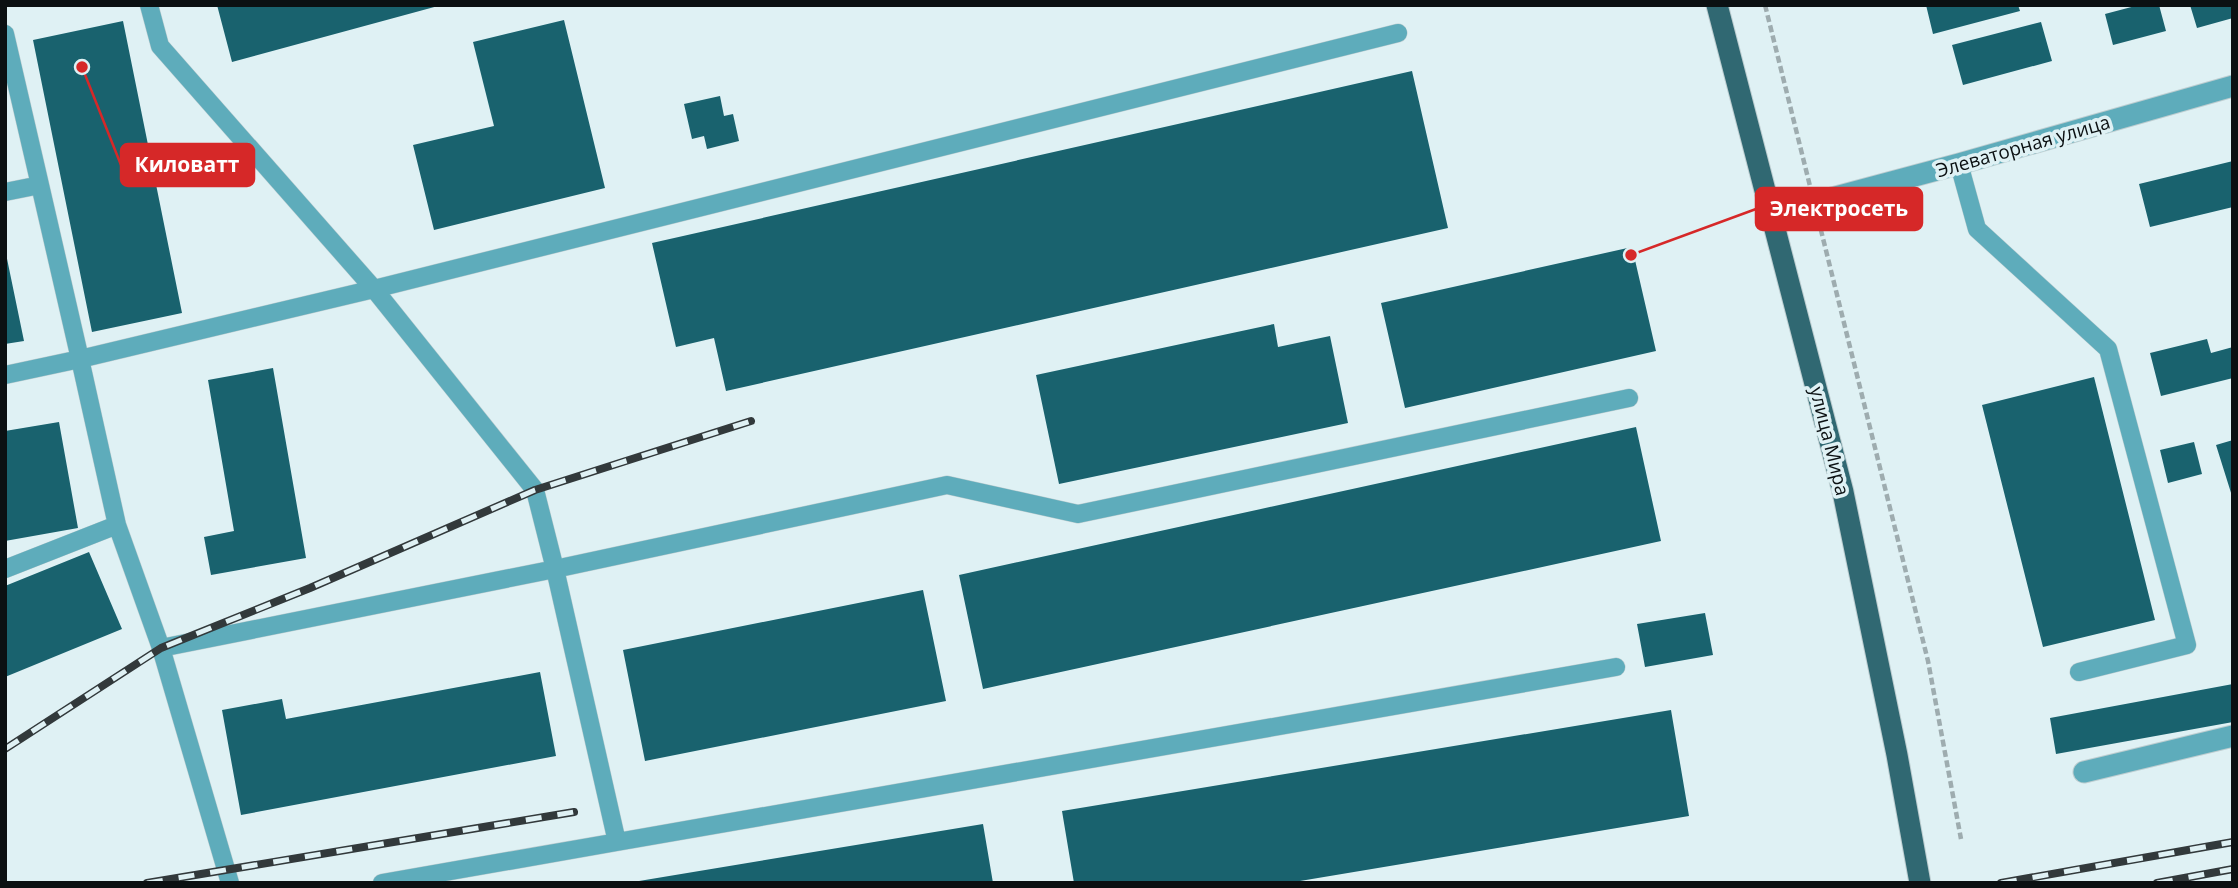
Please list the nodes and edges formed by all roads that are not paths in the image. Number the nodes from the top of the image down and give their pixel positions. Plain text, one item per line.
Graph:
1 (149, 5) edge
2 (1717, 5) edge
3 (1398, 33) dead end
4 (5, 34) edge
5 (2233, 86) edge
6 (1959, 164) junction
7 (40, 185) junction
8 (5, 192) edge
9 (1772, 214) junction
10 (374, 289) junction
11 (80, 359) junction
12 (5, 375) edge
13 (1629, 398) dead end
14 (117, 525) junction
15 (5, 569) edge
16 (555, 569) junction
17 (162, 648) junction
18 (1616, 667) dead end
19 (2079, 672) dead end
20 (2233, 736) edge
21 (2084, 772) dead end
22 (617, 842) junction
23 (230, 883) edge
24 (382, 883) edge
25 (1920, 883) edge

1 - 10 lane
2 - 9 main road, улица Мира
3 - 10 lane
4 - 7 lane
5 - 6 street, Элеваторная улица
6 - 9 street, Элеваторная улица
6 - 19 lane
7 - 8 lane
7 - 11 lane
9 - 25 main road, улица Мира
10 - 11 lane
10 - 16 lane
11 - 12 lane
11 - 14 lane
13 - 16 lane
14 - 15 lane
14 - 17 lane
16 - 17 lane
16 - 22 lane
17 - 23 lane
18 - 22 lane
20 - 21 street
22 - 24 lane

